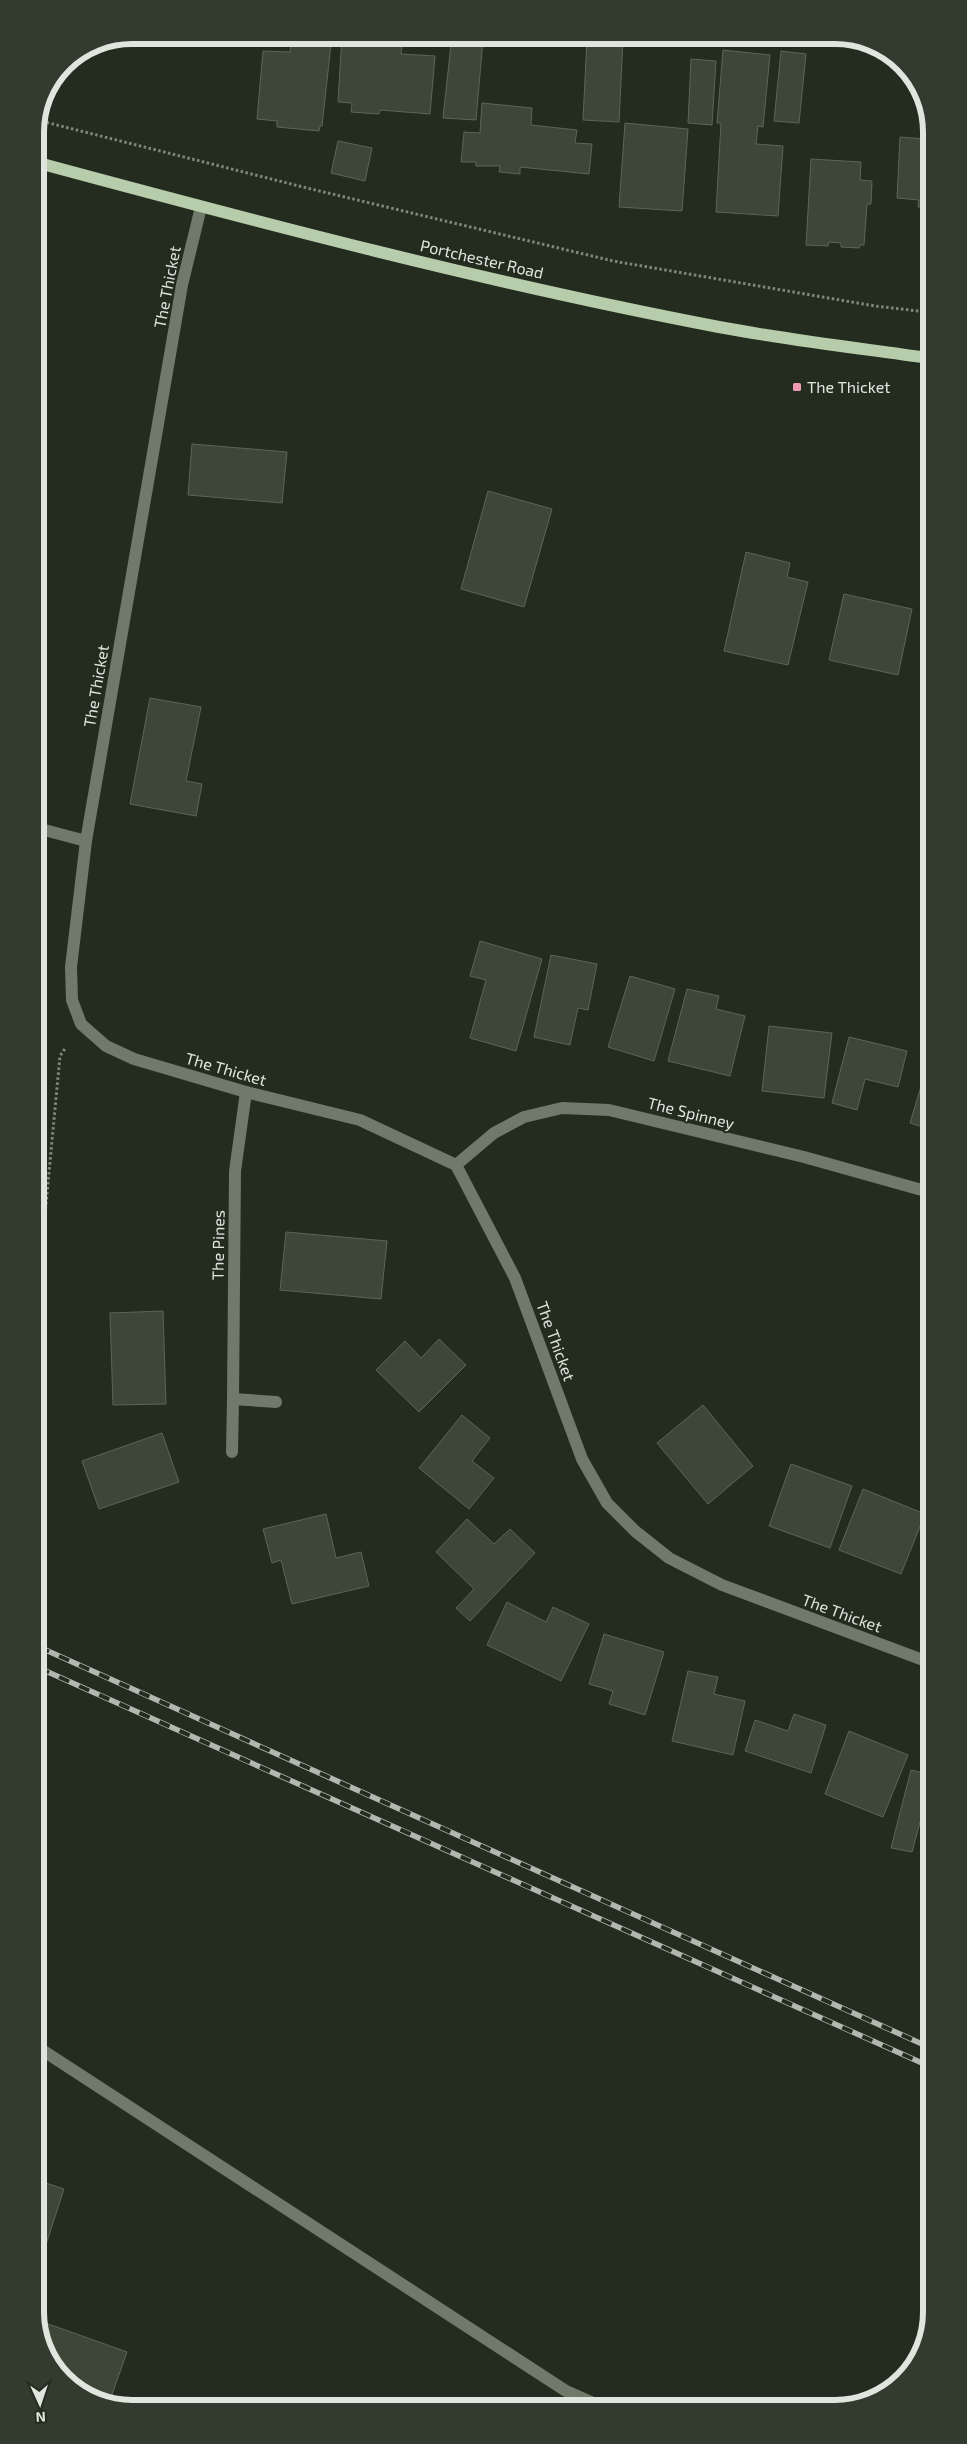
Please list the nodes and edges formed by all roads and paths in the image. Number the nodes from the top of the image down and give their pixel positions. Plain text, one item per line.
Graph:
1 (45, 122) edge
2 (44, 164) edge
3 (201, 207) junction
4 (923, 312) edge
5 (923, 357) edge
6 (44, 830) edge
7 (86, 841) junction
8 (81, 1024) junction
9 (246, 1092) junction
10 (456, 1165) junction
11 (923, 1190) edge
12 (44, 1225) edge
13 (233, 1399) junction
14 (276, 1402) dead end
15 (232, 1452) dead end
16 (923, 1660) edge
17 (44, 2051) edge
18 (586, 2400) edge

1 - 4 path
2 - 3 main road, Portchester Road
3 - 5 main road, Portchester Road
3 - 7 street, The Thicket
6 - 7 street
7 - 8 street, The Thicket
8 - 9 street, The Thicket
8 - 12 path
9 - 10 street, The Thicket
9 - 13 street, The Pines
10 - 11 street, The Spinney
10 - 16 street, The Thicket
13 - 14 street
13 - 15 street, The Pines
17 - 18 street

